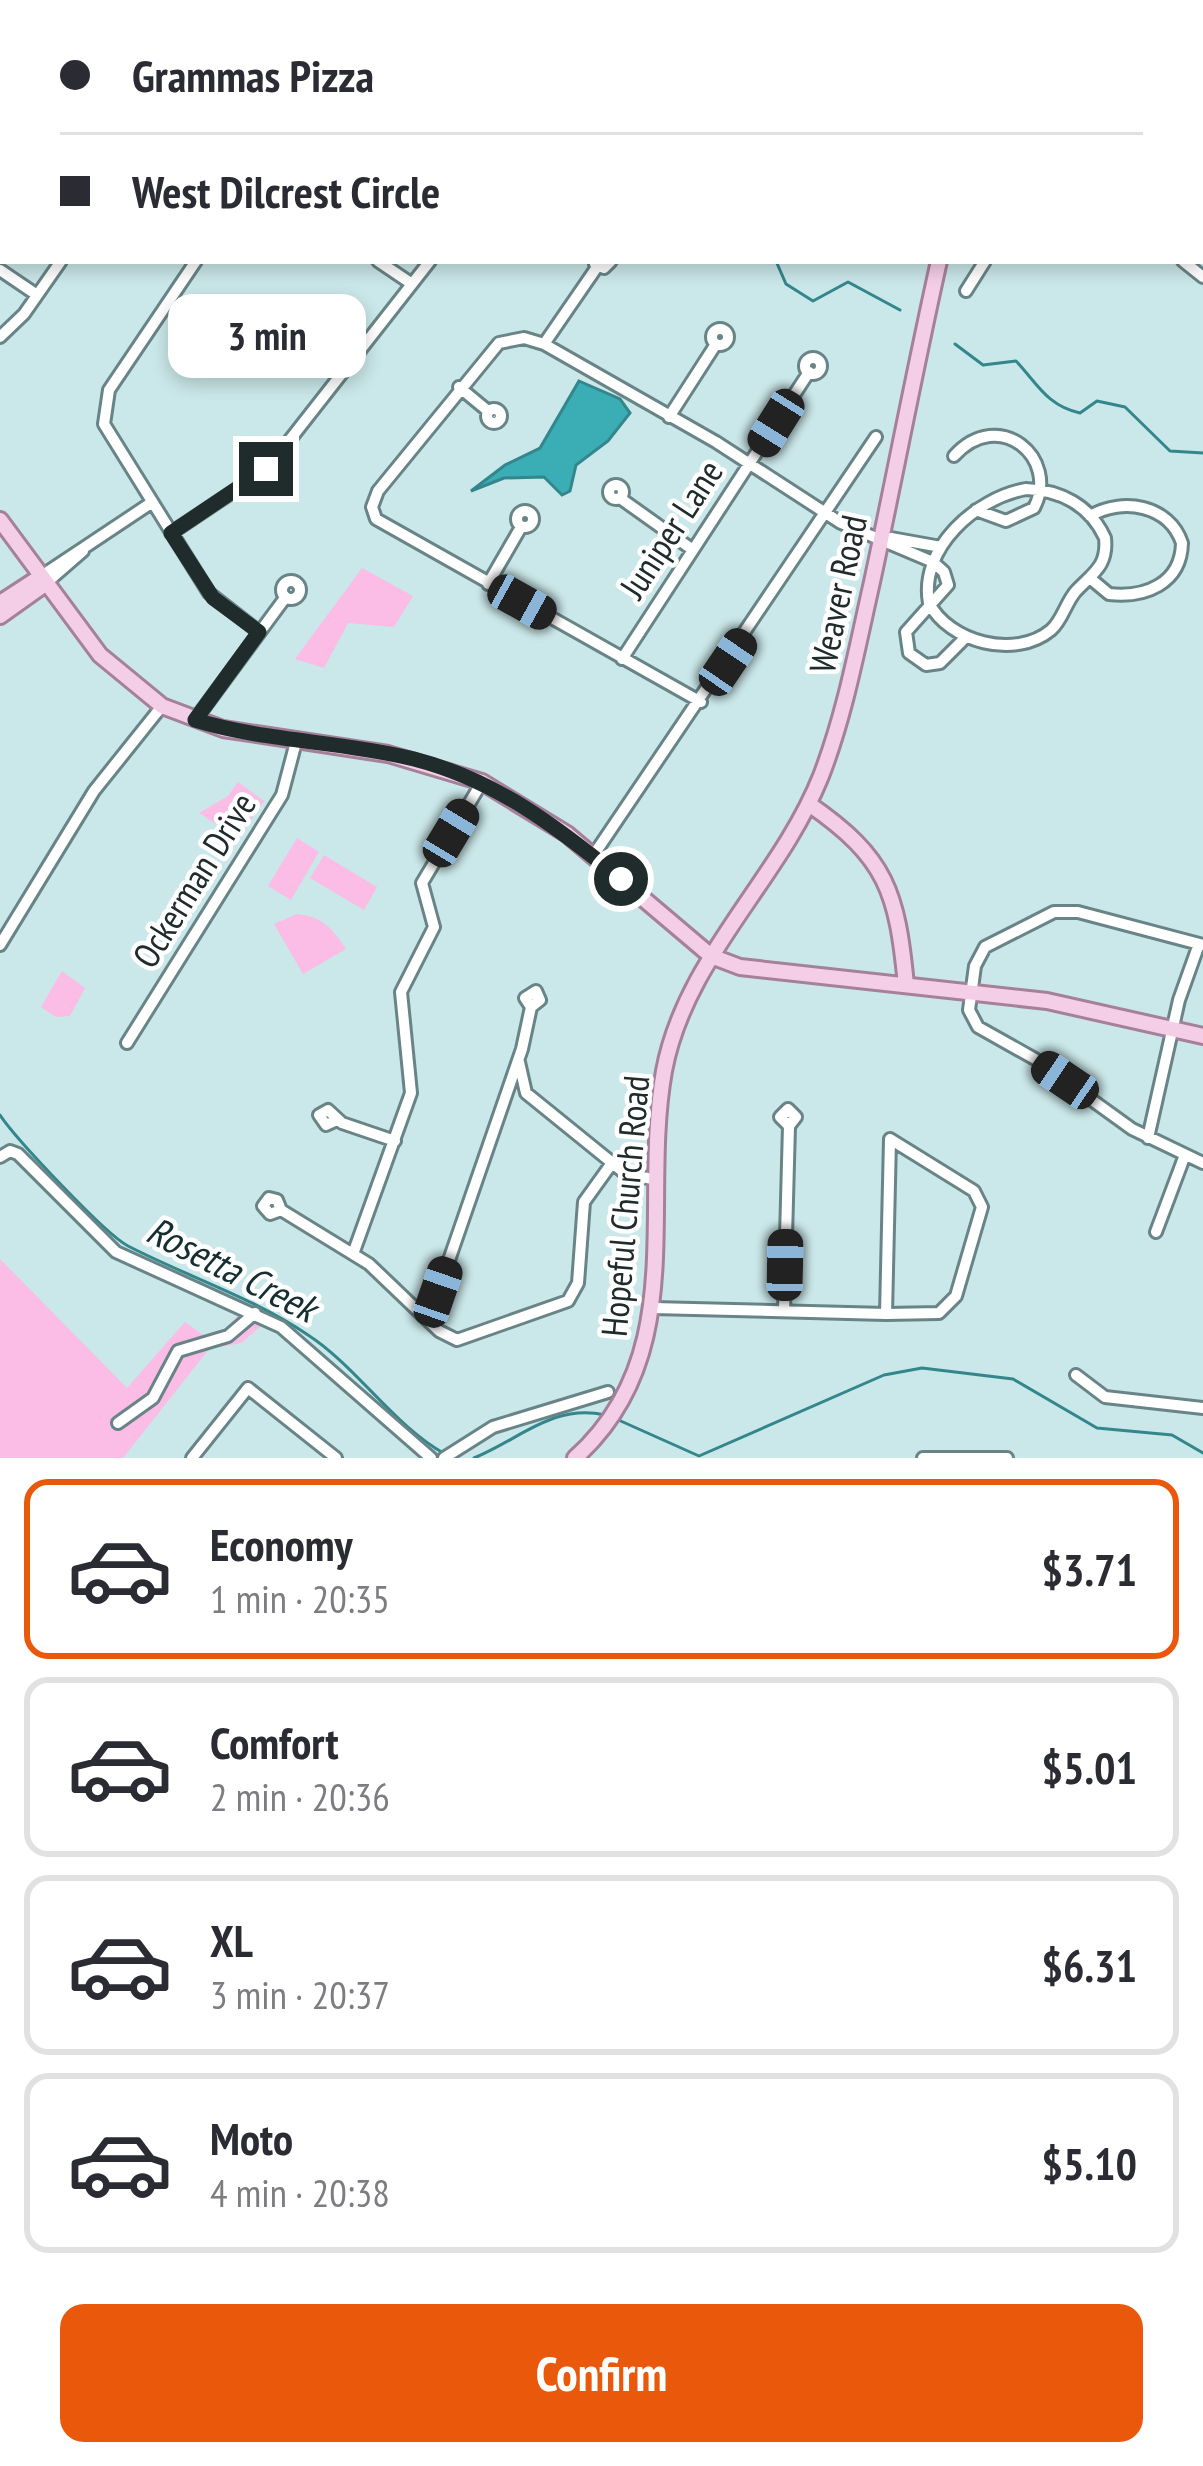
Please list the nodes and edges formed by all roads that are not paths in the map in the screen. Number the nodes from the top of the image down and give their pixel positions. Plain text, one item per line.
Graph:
1 (59, 264) edge
2 (194, 264) edge
3 (383, 264) edge
4 (428, 264) edge
5 (596, 264) edge
6 (938, 264) edge
7 (983, 264) edge
8 (0, 270) edge
9 (412, 284) junction
10 (966, 291) dead end
11 (38, 296) junction
12 (0, 337) edge
13 (544, 344) junction
14 (716, 344) dead end
15 (808, 372) dead end
16 (459, 388) junction
17 (488, 411) dead end
18 (669, 418) junction
19 (876, 436) dead end
20 (954, 456) dead end
21 (750, 464) junction
22 (1041, 490) junction
23 (620, 498) dead end
24 (151, 503) junction
25 (976, 510) junction
26 (827, 514) junction
27 (1090, 516) junction
28 (0, 520) edge
29 (520, 526) dead end
30 (171, 533) junction
31 (881, 537) junction
32 (941, 547) junction
33 (693, 550) junction
34 (933, 562) junction
35 (1091, 579) junction
36 (42, 580) junction
37 (488, 584) junction
38 (285, 598) dead end
39 (0, 603) edge
40 (929, 603) junction
41 (0, 616) edge
42 (259, 632) junction
43 (966, 638) junction
44 (622, 658) junction
45 (701, 702) junction
46 (162, 706) junction
47 (195, 720) junction
48 (296, 742) junction
49 (482, 782) junction
50 (809, 803) junction
51 (593, 856) junction
52 (0, 945) edge
53 (1201, 945) edge
54 (718, 953) junction
55 (906, 985) junction
56 (969, 992) junction
57 (531, 1007) dead end
58 (1172, 1029) junction
59 (1203, 1036) edge
60 (127, 1043) dead end
61 (518, 1061) junction
62 (526, 1093) junction
63 (505, 1101) junction
64 (337, 1120) dead end
65 (789, 1126) dead end
66 (1148, 1138) junction
67 (395, 1141) junction
68 (1184, 1155) junction
69 (0, 1157) edge
70 (612, 1163) junction
71 (1203, 1163) edge
72 (658, 1180) junction
73 (281, 1210) dead end
74 (1156, 1232) dead end
75 (353, 1254) junction
76 (653, 1308) junction
77 (784, 1311) junction
78 (255, 1313) junction
79 (421, 1314) junction
80 (886, 1314) junction
81 (1076, 1375) dead end
82 (608, 1392) dead end
83 (1203, 1408) edge
84 (118, 1424) dead end
85 (449, 1454) edge
86 (327, 1455) edge
87 (192, 1458) edge
88 (431, 1458) edge
89 (575, 1458) edge
90 (923, 1458) edge
91 (1007, 1458) edge

1 - 11 street
2 - 24 street
3 - 9 street
4 - 9 street
5 - 13 street
6 - 31 main road, Weaver Road
7 - 10 street
8 - 11 street
9 - 30 street
11 - 12 street
13 - 16 street
13 - 18 street
14 - 18 street
15 - 21 street, Juniper Lane
16 - 17 street
16 - 37 street
18 - 21 street
19 - 26 street
20 - 22 street
21 - 26 street
21 - 33 street, Juniper Lane
22 - 25 street
22 - 25 street
22 - 27 street
23 - 33 street
24 - 30 street
24 - 36 street
25 - 32 street
26 - 31 street
26 - 45 street
27 - 35 street
27 - 35 street
28 - 36 main road
29 - 37 street
30 - 42 street
31 - 32 street
31 - 34 street
31 - 50 main road, Weaver Road
32 - 34 street
33 - 44 street, Juniper Lane
34 - 40 street
34 - 40 street
35 - 43 street
36 - 39 main road
36 - 41 main road
36 - 46 main road
37 - 44 street
38 - 42 street
40 - 43 street
40 - 43 street
42 - 47 street
44 - 45 street
45 - 51 street
46 - 47 main road
46 - 52 street
47 - 48 main road
48 - 49 main road
48 - 60 street, Ockerman Drive
49 - 51 main road
49 - 67 street
50 - 54 main road, Weaver Road
50 - 55 main road
51 - 54 main road
53 - 56 street
53 - 58 street
54 - 55 main road
54 - 72 main road, Hopeful Church Road
55 - 56 main road
56 - 58 main road
56 - 66 street
57 - 61 street
58 - 59 main road
58 - 66 street
61 - 62 street
61 - 63 street
62 - 63 street
62 - 70 street
63 - 79 street
64 - 67 street
65 - 77 street
66 - 68 street
67 - 75 street
68 - 71 street
68 - 74 street
69 - 78 street
70 - 72 street
70 - 79 street
72 - 76 main road, Hopeful Church Road
73 - 75 street
75 - 79 street
76 - 77 street
76 - 89 main road, Hopeful Church Road
77 - 80 street
78 - 84 street
78 - 88 street
80 - 80 street
81 - 83 street
82 - 85 street
86 - 87 street
90 - 91 street

